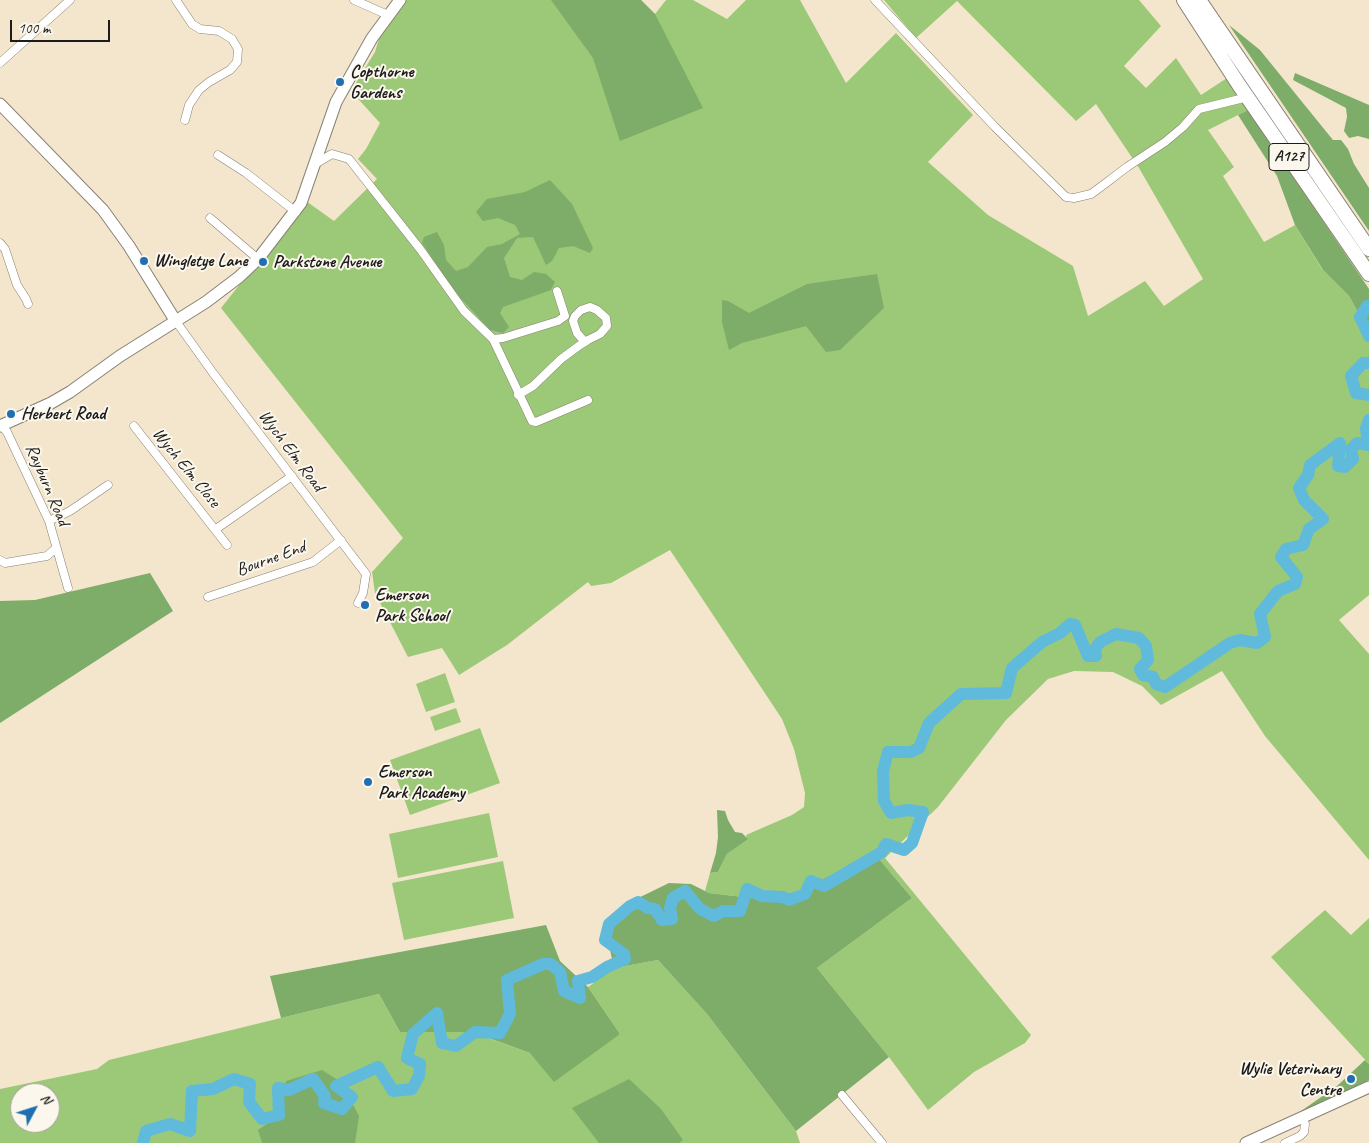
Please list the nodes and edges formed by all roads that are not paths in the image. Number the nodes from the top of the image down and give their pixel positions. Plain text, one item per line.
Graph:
1 (70, 0) edge
2 (176, 0) edge
3 (354, 0) edge
4 (400, 0) edge
5 (1184, 0) edge
6 (1199, 0) edge
7 (875, 1) edge
8 (388, 16) junction
9 (0, 63) edge
10 (1248, 97) junction
11 (0, 104) edge
12 (185, 120) dead end
13 (324, 138) junction
14 (332, 154) junction
15 (218, 155) dead end
16 (315, 164) junction
17 (296, 212) junction
18 (210, 218) dead end
19 (0, 243) edge
20 (1369, 249) edge
21 (258, 259) junction
22 (1369, 274) edge
23 (557, 291) dead end
24 (28, 304) dead end
25 (175, 320) junction
26 (493, 339) junction
27 (585, 342) junction
28 (518, 395) junction
29 (588, 400) dead end
30 (0, 425) edge
31 (134, 426) dead end
32 (292, 476) junction
33 (108, 485) dead end
34 (49, 520) junction
35 (216, 529) junction
36 (341, 540) junction
37 (227, 545) dead end
38 (56, 548) junction
39 (0, 560) edge
40 (68, 588) dead end
41 (208, 597) dead end
42 (358, 603) dead end
43 (1369, 1087) edge
44 (842, 1095) dead end
45 (1302, 1117) junction
46 (882, 1143) edge
47 (1246, 1143) edge
48 (1285, 1143) edge

1 - 9 street
2 - 12 street
3 - 8 street
4 - 8 street
5 - 10 highway, A127
6 - 20 highway, A127
7 - 10 street
8 - 13 street
10 - 22 highway, A127
11 - 25 street
13 - 14 street
13 - 16 street
14 - 16 street
14 - 26 street
15 - 17 street
16 - 17 street
17 - 21 street
18 - 21 street
19 - 24 street
21 - 25 street
23 - 26 street
25 - 30 street
25 - 32 street, Wych Elm Road
26 - 28 street
27 - 27 street
27 - 28 street
28 - 29 street
30 - 34 street, Rayburn Road
31 - 35 street, Wych Elm Close
32 - 35 street, Wych Elm Close
32 - 36 street, Wych Elm Road
33 - 34 street
34 - 38 street, Rayburn Road
35 - 37 street, Wych Elm Close
36 - 41 street, Bourne End
36 - 42 street, Wych Elm Road
38 - 39 street
38 - 40 street, Rayburn Road
43 - 45 street
44 - 46 street
45 - 47 street
45 - 48 street

